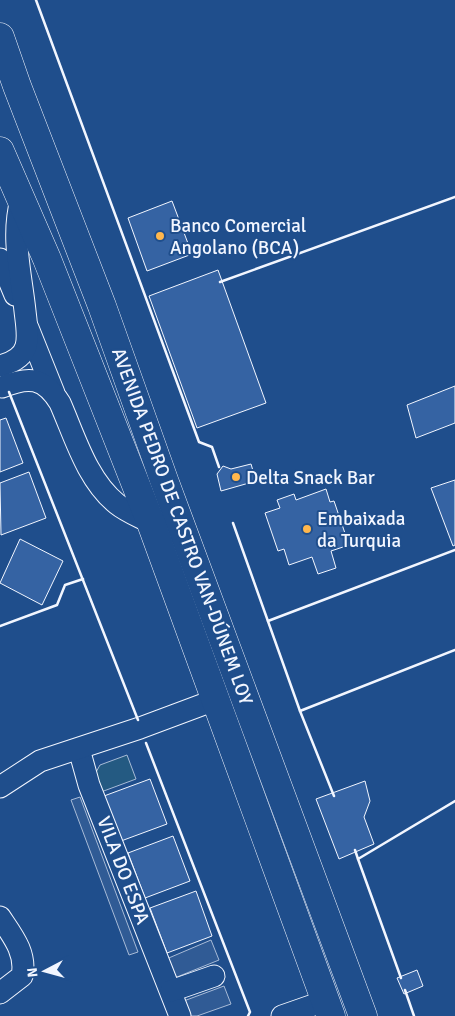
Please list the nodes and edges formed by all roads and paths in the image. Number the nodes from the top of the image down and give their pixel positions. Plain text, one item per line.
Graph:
1 (0, 37) edge
2 (3, 166) edge
3 (22, 200) junction
4 (0, 259) edge
5 (26, 322) junction
6 (1, 376) edge
7 (54, 393) junction
8 (151, 523) junction
9 (215, 700) junction
10 (79, 749) junction
11 (0, 787) edge
12 (0, 916) edge
13 (214, 976) dead end
14 (171, 992) junction
15 (0, 993) edge
16 (328, 1009) edge
17 (180, 1016) edge
18 (282, 1016) edge
19 (363, 1016) edge

1 - 19 highway, AVENIDA PEDRO DE CASTRO VAN-DÚNEM LOY
2 - 3 highway, AVENIDA PEDRO DE CASTRO VAN-DÚNEM LOY
3 - 5 street
3 - 8 highway, AVENIDA PEDRO DE CASTRO VAN-DÚNEM LOY
4 - 5 street
5 - 6 street
5 - 7 street
6 - 7 street
7 - 8 street
8 - 9 highway, AVENIDA PEDRO DE CASTRO VAN-DÚNEM LOY
9 - 10 street
9 - 16 highway, AVENIDA PEDRO DE CASTRO VAN-DÚNEM LOY
10 - 11 street
10 - 14 street, VILA DO ESPA
12 - 15 street
13 - 14 street
14 - 17 street, VILA DO ESPA
16 - 18 street

